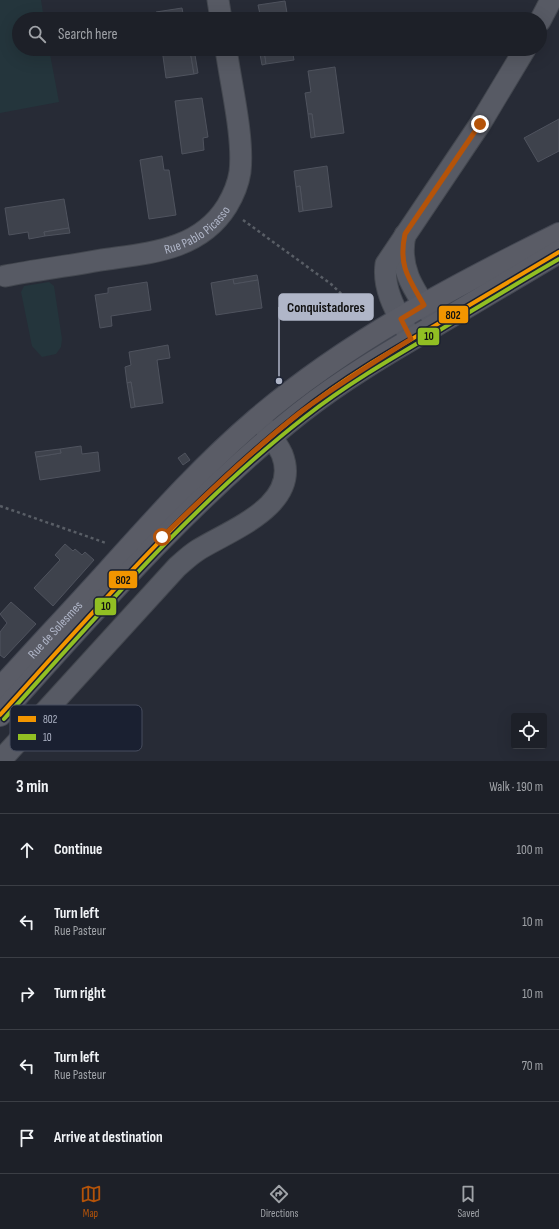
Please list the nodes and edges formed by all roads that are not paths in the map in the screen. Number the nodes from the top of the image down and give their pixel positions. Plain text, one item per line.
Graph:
1 (218, 0) edge
2 (551, 0) edge
3 (220, 12) edge
4 (545, 12) edge
5 (227, 56) edge
6 (521, 56) edge
7 (405, 234) junction
8 (559, 234) edge
9 (559, 252) edge
10 (4, 276) dead end
11 (424, 305) junction
12 (401, 319) junction
13 (437, 324) junction
14 (411, 339) junction
15 (258, 418) junction
16 (272, 436) junction
17 (116, 575) junction
18 (0, 689) edge
19 (51, 705) edge
20 (0, 715) edge
21 (10, 750) edge
22 (0, 761) edge

1 - 3 street
2 - 4 street
5 - 10 street, Rue Pablo Picasso
6 - 7 street
7 - 11 street
7 - 12 street
8 - 11 main road
9 - 13 main road
11 - 12 main road
11 - 13 street
12 - 14 street
12 - 15 main road
13 - 14 main road
14 - 16 main road
15 - 16 street
15 - 17 main road
16 - 17 main road
16 - 19 street
17 - 18 main road, Rue de Solesmes
17 - 20 main road, Rue de Solesmes
21 - 22 street

